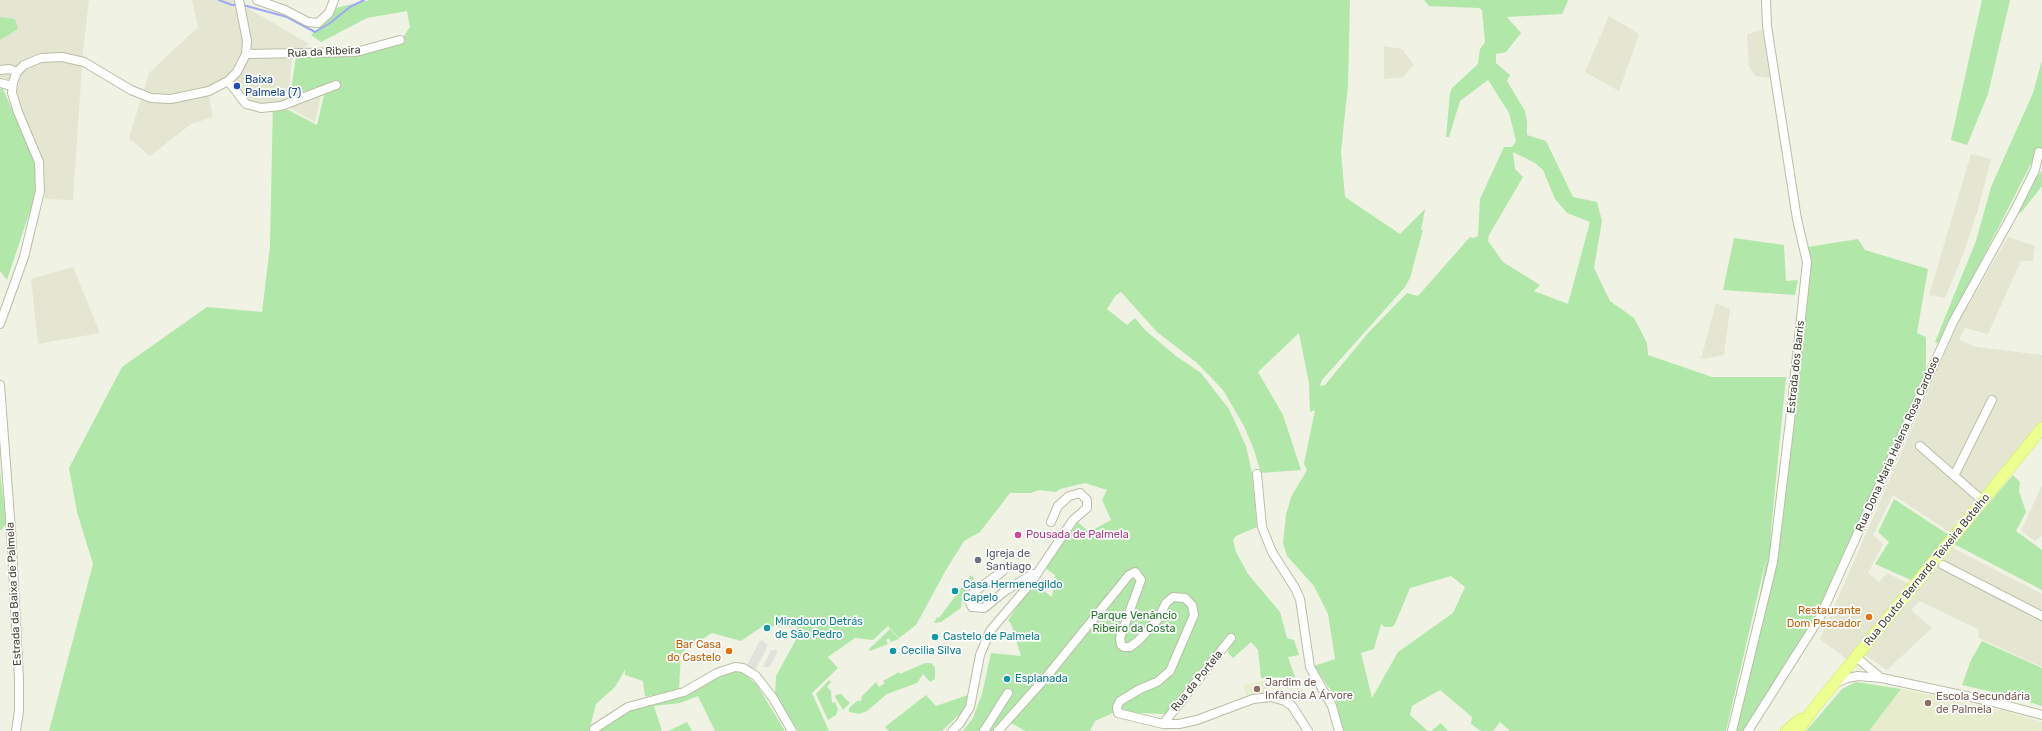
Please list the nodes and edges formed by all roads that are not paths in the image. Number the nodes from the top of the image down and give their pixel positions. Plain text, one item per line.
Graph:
1 (239, 0) edge
2 (257, 0) edge
3 (334, 0) edge
4 (1766, 0) edge
5 (400, 40) dead end
6 (246, 54) junction
7 (0, 70) edge
8 (17, 72) junction
9 (228, 81) junction
10 (0, 83) edge
11 (336, 85) dead end
12 (12, 86) junction
13 (2039, 152) dead end
14 (0, 324) edge
15 (0, 386) edge
16 (1992, 400) dead end
17 (2042, 428) edge
18 (1920, 446) dead end
19 (1257, 474) dead end
20 (1954, 476) junction
21 (1983, 500) junction
22 (1051, 522) dead end
23 (1943, 565) dead end
24 (1040, 568) junction
25 (1003, 571) dead end
26 (2042, 616) edge
27 (1231, 638) dead end
28 (1856, 657) junction
29 (1882, 678) junction
30 (1833, 685) junction
31 (1008, 693) dead end
32 (1811, 712) junction
33 (2042, 715) edge
34 (1164, 727) edge
35 (594, 729) dead end
36 (16, 731) edge
37 (792, 731) edge
38 (952, 731) edge
39 (984, 731) edge
40 (998, 731) edge
41 (1308, 731) edge
42 (1339, 731) edge
43 (1732, 731) edge
44 (1748, 731) edge
45 (1786, 731) edge
46 (1798, 731) edge

1 - 6 street
2 - 3 street
4 - 43 street, Estrada dos Barris
5 - 6 street, Rua da Ribeira
6 - 9 street
7 - 8 street
8 - 9 street
8 - 12 street
9 - 11 street
10 - 12 street
12 - 14 street
13 - 44 street, Rua Dona Maria Helena Rosa Cardoso
15 - 36 street, Estrada da Baixa de Palmela
16 - 20 street
17 - 21 main road, Rua Doutor Bernardo Teixeira Botelho
18 - 20 street
19 - 42 street
20 - 21 street
21 - 28 main road, Rua Doutor Bernardo Teixeira Botelho
22 - 24 street
23 - 26 street
24 - 25 street
24 - 38 street
27 - 34 street, Rua da Portela
28 - 29 street
28 - 30 main road, Rua Doutor Bernardo Teixeira Botelho
29 - 30 street
29 - 33 street
30 - 32 main road, Rua Doutor Bernardo Teixeira Botelho
31 - 39 street
32 - 45 main road, Rua Doutor Bernardo Teixeira Botelho
32 - 46 main road, Rua Doutor Bernardo Teixeira Botelho
34 - 40 street
34 - 41 street
35 - 37 street

